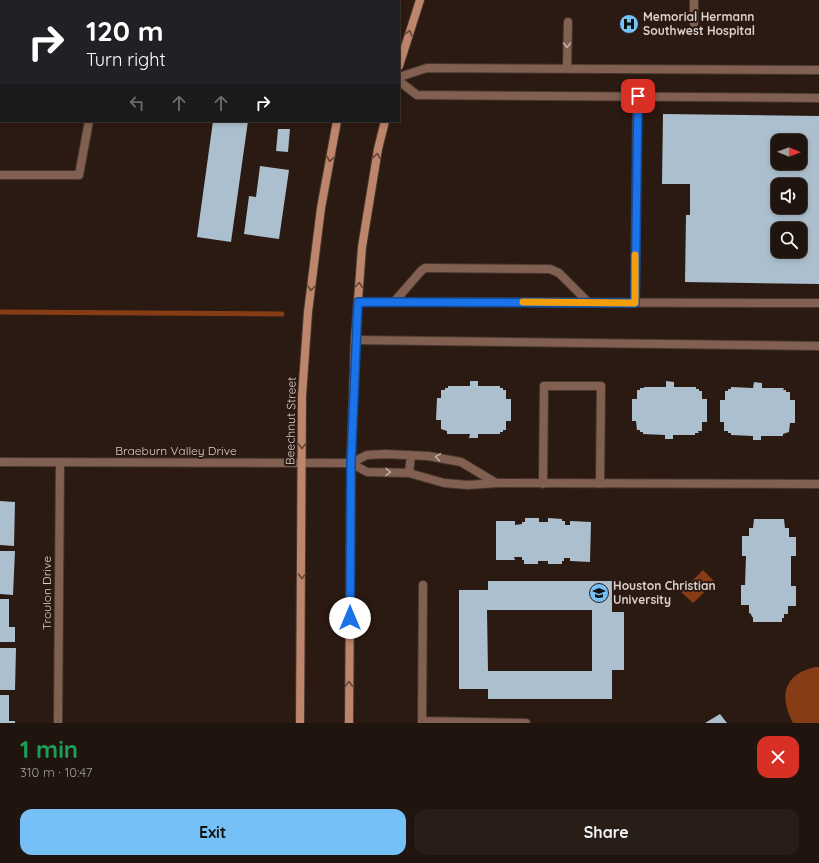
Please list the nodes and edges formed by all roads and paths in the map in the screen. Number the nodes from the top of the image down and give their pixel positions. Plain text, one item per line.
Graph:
1 (420, 0) edge
2 (694, 0) edge
3 (568, 22) dead end
4 (694, 23) dead end
5 (400, 63) edge
6 (567, 68) junction
7 (819, 70) edge
8 (400, 77) edge
9 (400, 82) edge
10 (638, 96) junction
11 (819, 98) edge
12 (88, 122) edge
13 (337, 122) edge
14 (385, 122) edge
15 (0, 175) edge
16 (358, 302) junction
17 (394, 302) junction
18 (588, 302) junction
19 (635, 303) junction
20 (819, 303) edge
21 (355, 340) junction
22 (819, 346) edge
23 (411, 455) junction
24 (0, 462) edge
25 (60, 462) junction
26 (302, 463) junction
27 (351, 463) junction
28 (409, 473) junction
29 (497, 483) junction
30 (543, 484) junction
31 (600, 484) junction
32 (819, 484) edge
33 (423, 585) dead end
34 (422, 722) edge
35 (58, 723) edge
36 (300, 723) edge
37 (349, 723) edge
38 (526, 723) edge

5 -> 1 main road
2 - 4 street
3 -> 6 street
6 - 7 street
6 - 8 street
9 - 10 street
10 - 11 street
10 - 19 street
12 - 15 street
13 -> 26 main road, Beechnut Street
16 -> 14 main road
16 - 17 street
16 - 21 main road
17 - 18 street
17 - 18 street
18 - 19 street
19 - 20 street
21 - 22 street
21 - 27 main road
23 - 27 street
23 - 28 street
29 -> 23 street
24 - 25 street, Braeburn Valley Drive
25 - 26 street, Braeburn Valley Drive
25 - 35 street, Troulon Drive
26 - 27 street, Braeburn Valley Drive
26 -> 36 main road, Beechnut Street
27 -> 28 street
37 -> 27 main road
28 - 29 street
29 - 30 street
30 - 31 street
30 - 31 street
31 - 32 street
33 - 34 street
34 - 38 street

